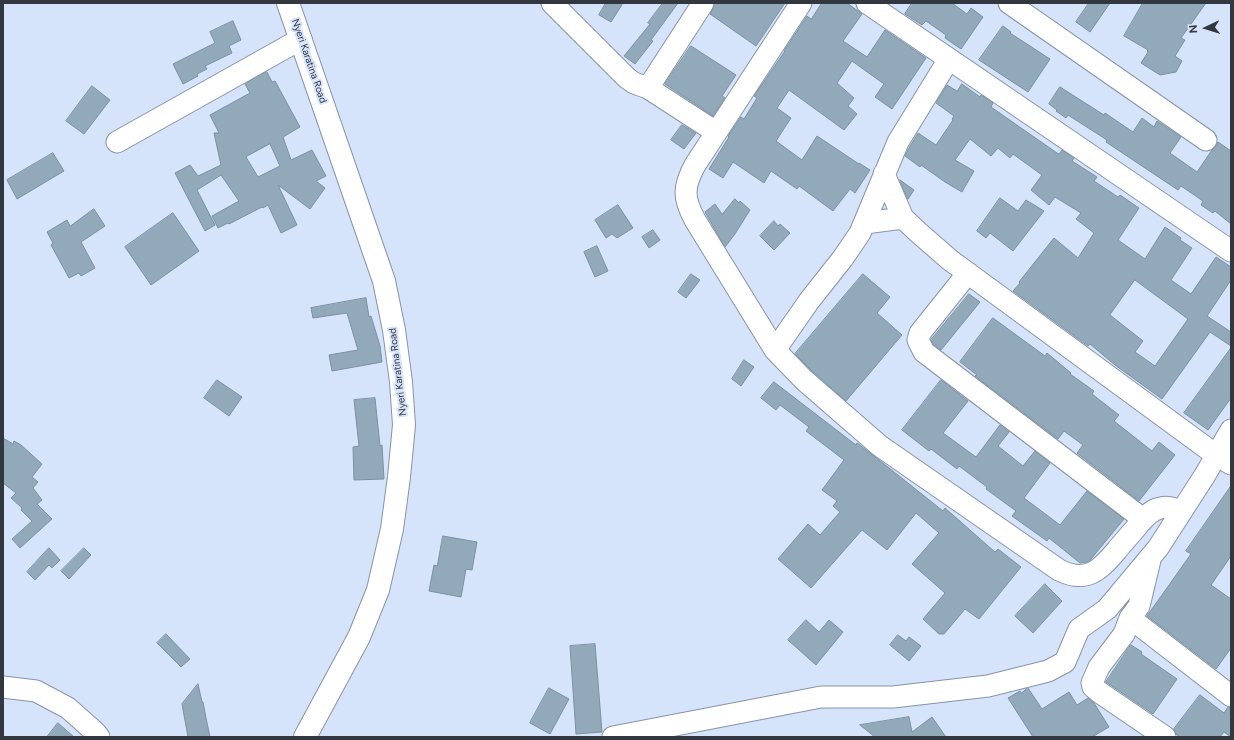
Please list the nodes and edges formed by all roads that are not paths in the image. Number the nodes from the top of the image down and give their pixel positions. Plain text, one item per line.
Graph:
1 (288, 3) edge
2 (552, 3) edge
3 (703, 3) edge
4 (802, 3) edge
5 (867, 3) edge
6 (1009, 3) edge
7 (301, 39) junction
8 (949, 59) junction
9 (648, 88) junction
10 (716, 132) junction
11 (1206, 140) dead end
12 (118, 142) dead end
13 (884, 174) junction
14 (903, 218) junction
15 (865, 223) junction
16 (1231, 251) edge
17 (968, 273) junction
18 (775, 350) junction
19 (1231, 430) edge
20 (1224, 459) edge
21 (1182, 511) junction
22 (1143, 519) junction
23 (1152, 556) junction
24 (1130, 618) junction
25 (3, 687) edge
26 (1231, 696) edge
27 (99, 737) edge
28 (305, 737) edge
29 (612, 737) edge
30 (1165, 737) edge

1 - 7 highway, Nyeri Karatina Road
2 - 9 street
3 - 9 street
4 - 10 street
5 - 8 street
6 - 11 street
7 - 12 street
7 - 28 highway, Nyeri Karatina Road
8 - 13 street
8 - 16 street
9 - 10 street
10 - 18 street
13 - 14 street
13 - 15 street
14 - 15 street
14 - 17 street
15 - 18 street
17 - 20 street
17 - 22 street
18 - 22 street
19 - 20 street
20 - 21 street
21 - 22 street
21 - 23 street
23 - 24 street
23 - 29 street
24 - 26 street
24 - 30 street
25 - 27 street

